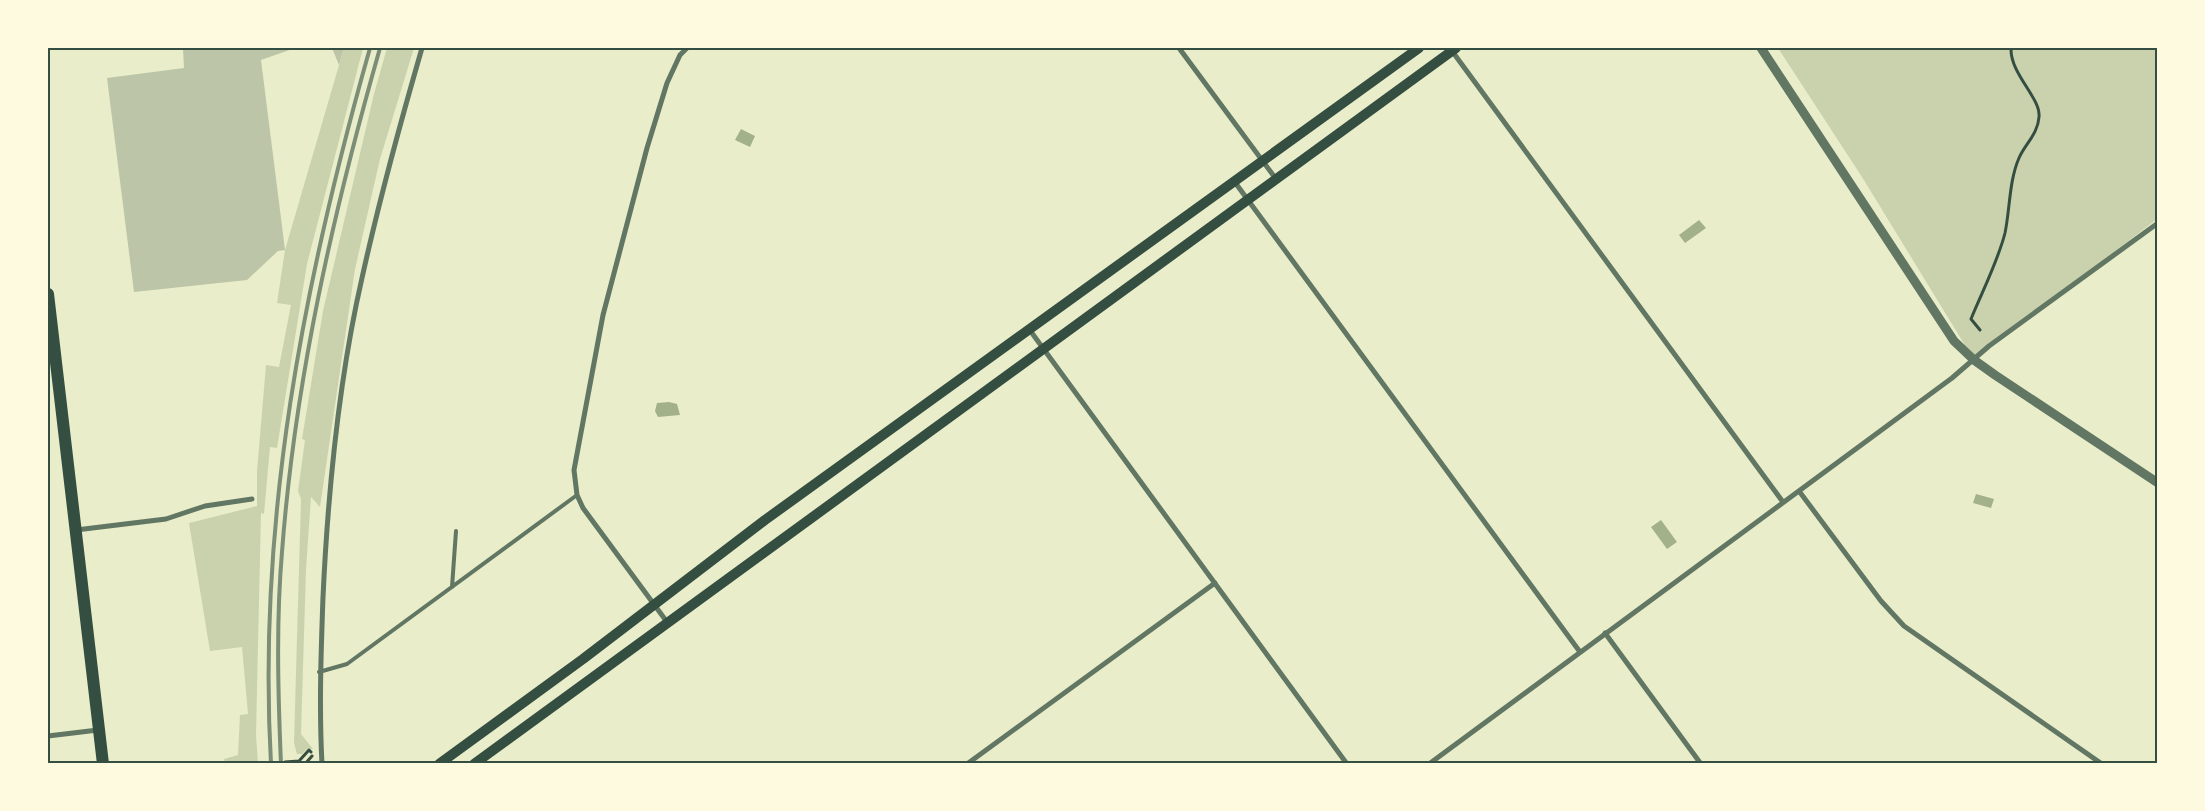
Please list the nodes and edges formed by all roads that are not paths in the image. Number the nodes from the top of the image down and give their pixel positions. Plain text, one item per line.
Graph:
1 (422, 48) edge
2 (687, 48) edge
3 (1179, 48) edge
4 (1419, 48) edge
5 (1453, 48) edge
6 (1761, 48) edge
7 (1263, 160) junction
8 (1276, 179) junction
9 (1234, 181) junction
10 (1248, 200) junction
11 (2158, 222) edge
12 (48, 294) edge
13 (1029, 329) junction
14 (1044, 350) junction
15 (1974, 360) junction
16 (2158, 483) edge
17 (1799, 491) junction
18 (577, 495) junction
19 (252, 499) dead end
20 (1783, 502) junction
21 (75, 530) junction
22 (456, 531) dead end
23 (1215, 582) junction
24 (452, 587) junction
25 (654, 605) junction
26 (667, 622) junction
27 (1605, 633) junction
28 (1580, 652) junction
29 (319, 672) junction
30 (99, 730) junction
31 (48, 736) edge
32 (103, 764) edge
33 (322, 764) edge
34 (439, 764) edge
35 (474, 764) edge
36 (967, 764) edge
37 (1347, 764) edge
38 (1429, 764) edge
39 (1700, 764) edge
40 (2102, 764) edge

1 - 29 street
2 - 18 street
3 - 7 street
4 - 7 main road
5 - 8 main road
5 - 20 street
6 - 15 street
7 - 8 street
7 - 9 main road
8 - 10 main road
9 - 10 street
9 - 13 main road
10 - 14 main road
10 - 28 street
11 - 15 street
12 - 21 main road
13 - 14 street
13 - 25 main road
14 - 23 street
14 - 26 main road
15 - 16 street
15 - 17 street
17 - 20 street
17 - 40 street
18 - 24 lane
18 - 25 street
19 - 21 street
20 - 27 street
21 - 30 main road
22 - 24 lane
23 - 36 street
23 - 37 street
24 - 29 lane
25 - 26 street
25 - 34 main road
26 - 35 main road
27 - 28 street
27 - 39 street
28 - 38 street
29 - 33 street
30 - 31 street
30 - 32 main road

